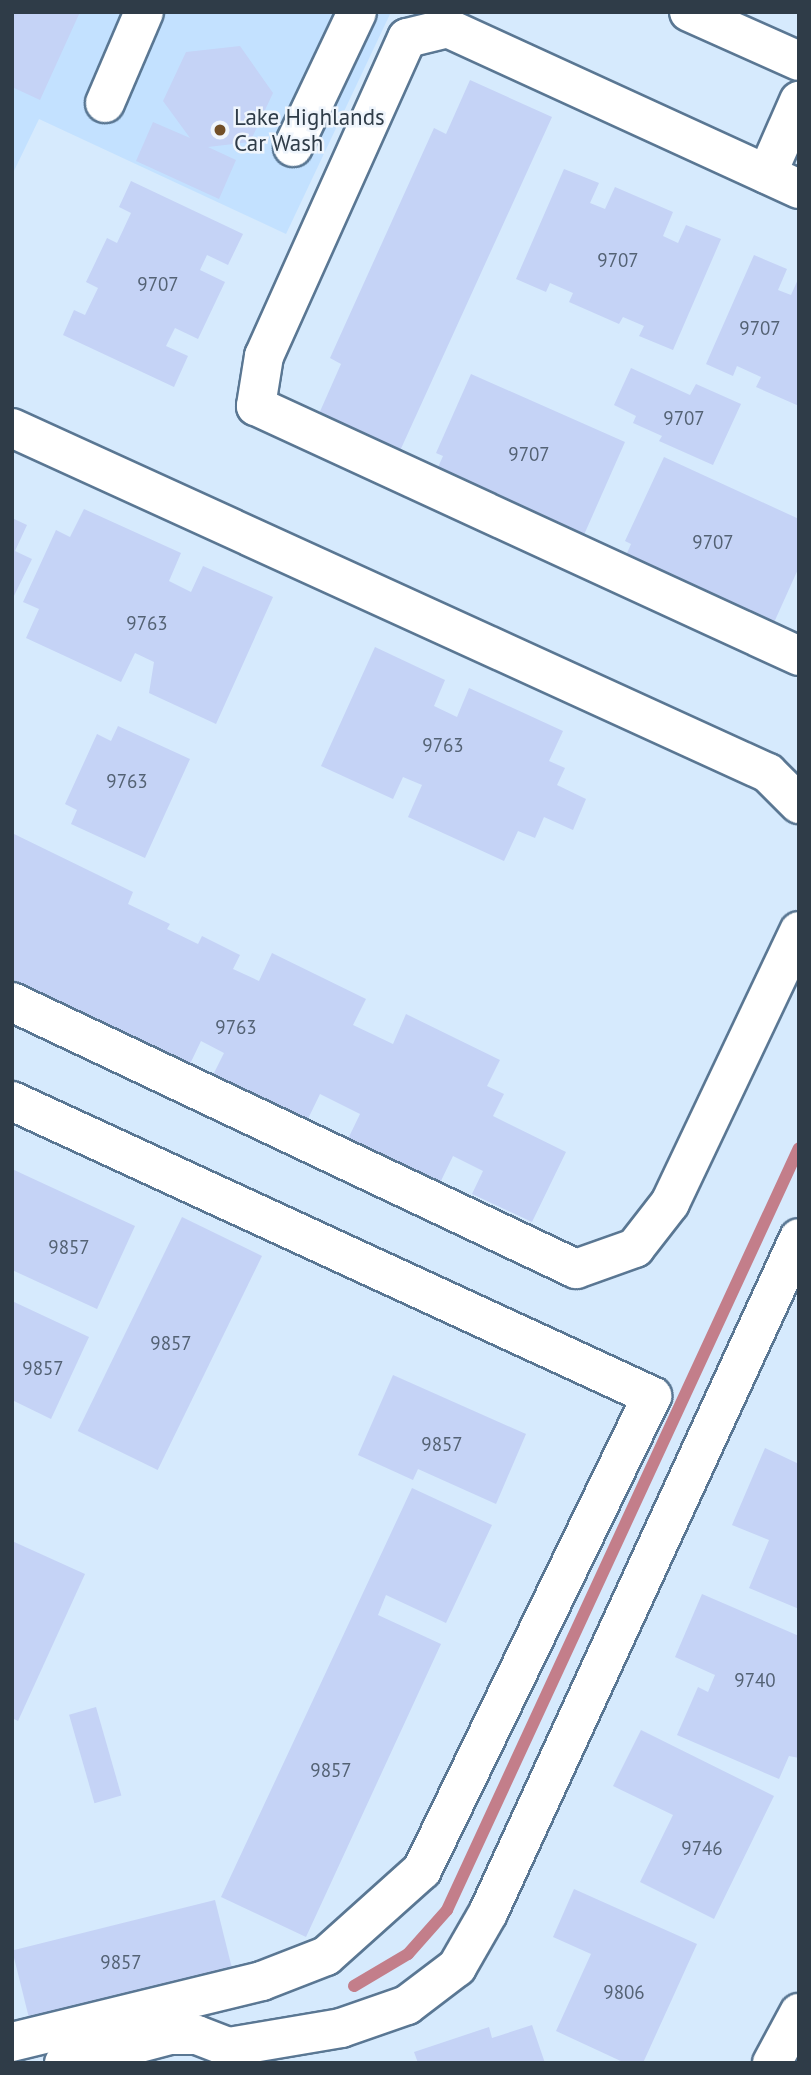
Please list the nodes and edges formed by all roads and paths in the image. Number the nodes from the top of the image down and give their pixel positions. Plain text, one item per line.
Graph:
1 (144, 12) edge
2 (357, 12) edge
3 (689, 12) edge
4 (799, 61) edge
5 (799, 101) edge
6 (105, 103) dead end
7 (293, 147) dead end
8 (783, 181) edge
9 (12, 428) edge
10 (799, 656) edge
11 (799, 804) edge
12 (799, 931) edge
13 (12, 1002) edge
14 (12, 1101) edge
15 (799, 1238) edge
16 (799, 2013) edge
17 (12, 2042) edge
18 (231, 2055) edge
19 (64, 2063) edge
20 (772, 2063) edge

1 - 6 main road
2 - 7 main road
3 - 4 main road
5 - 8 main road
8 - 10 main road
9 - 11 main road
12 - 13 main road
14 - 17 main road
15 - 18 main road
16 - 20 main road
18 - 19 main road

